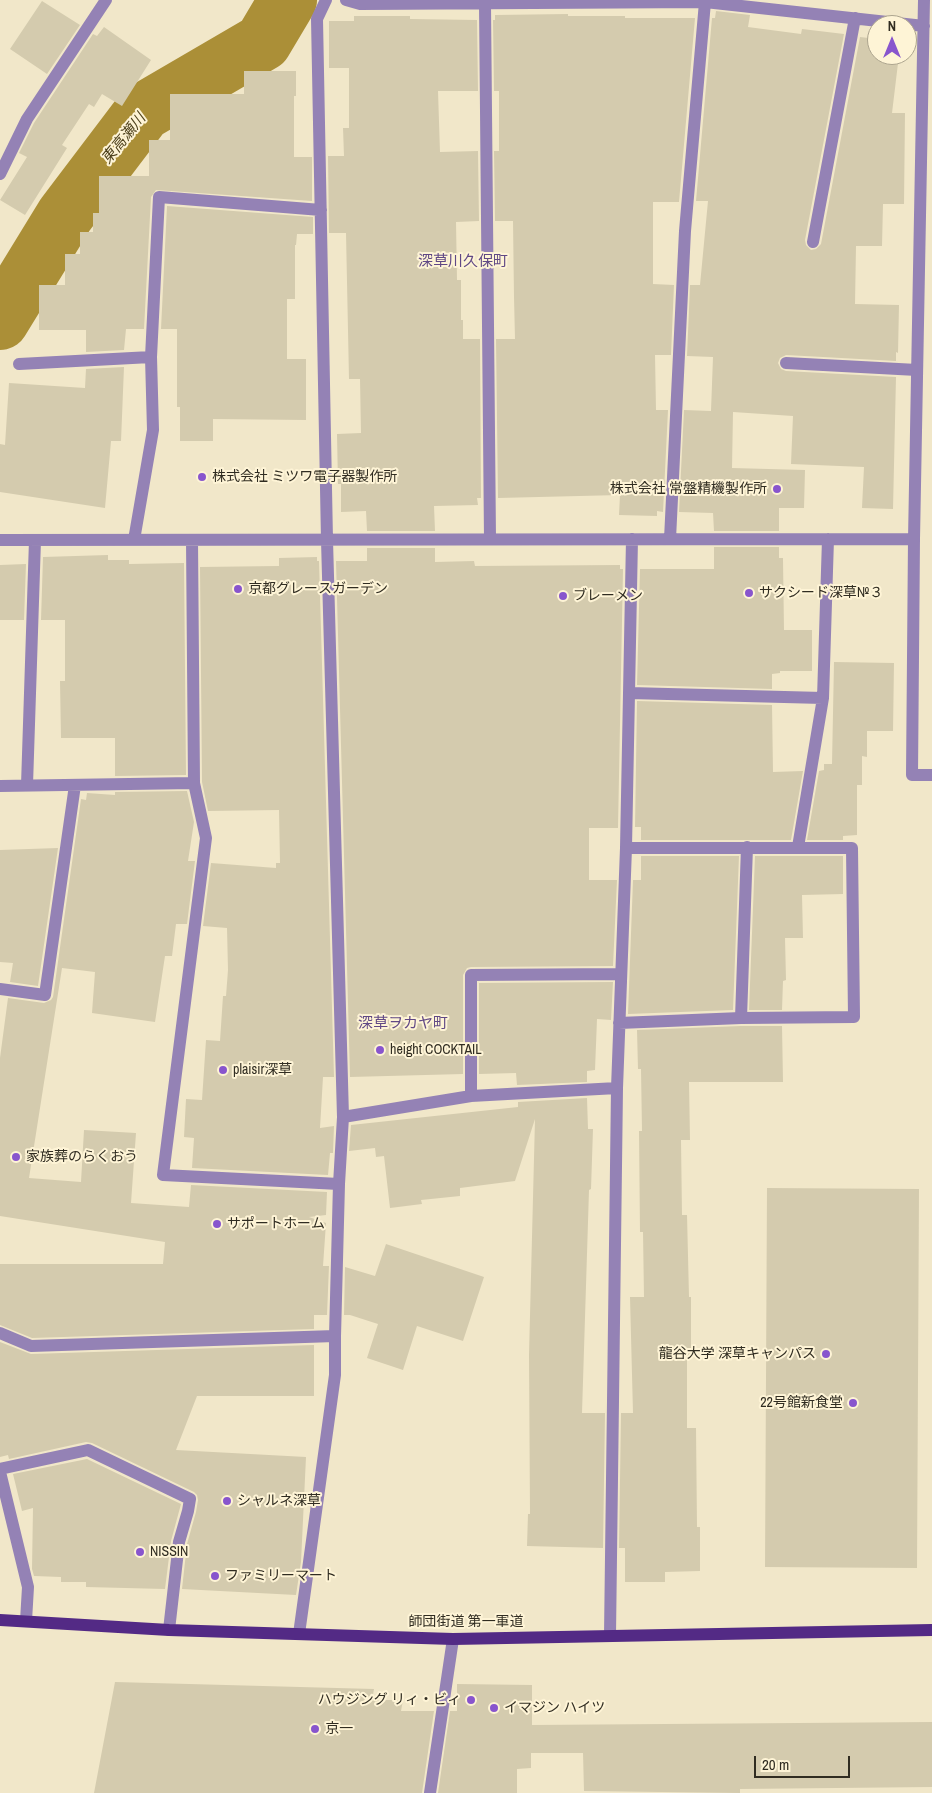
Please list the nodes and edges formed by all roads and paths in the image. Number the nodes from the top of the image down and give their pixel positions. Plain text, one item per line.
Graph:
1 (106, 0) edge
2 (326, 0) edge
3 (346, 0) edge
4 (924, 0) edge
5 (705, 2) junction
6 (486, 4) junction
7 (855, 18) junction
8 (924, 26) junction
9 (0, 174) edge
10 (321, 210) junction
11 (813, 242) dead end
12 (151, 357) junction
13 (786, 363) dead end
14 (20, 364) dead end
15 (917, 370) junction
16 (490, 539) junction
17 (632, 539) junction
18 (670, 539) junction
19 (828, 539) junction
20 (914, 539) junction
21 (0, 540) edge
22 (35, 540) junction
23 (134, 540) junction
24 (192, 540) junction
25 (327, 540) junction
26 (629, 693) junction
27 (823, 698) junction
28 (932, 776) edge
29 (194, 783) junction
30 (27, 785) junction
31 (75, 785) junction
32 (0, 786) edge
33 (746, 847) junction
34 (798, 847) junction
35 (626, 848) junction
36 (621, 974) junction
37 (0, 989) edge
38 (741, 1018) junction
39 (619, 1023) junction
40 (617, 1088) junction
41 (470, 1096) junction
42 (343, 1118) junction
43 (339, 1184) junction
44 (0, 1333) edge
45 (334, 1336) junction
46 (0, 1471) edge
47 (0, 1620) edge
48 (26, 1621) junction
49 (169, 1630) junction
50 (932, 1630) edge
51 (298, 1634) junction
52 (610, 1635) junction
53 (452, 1639) junction
54 (430, 1793) edge

1 - 9 street
2 - 10 street
3 - 6 street
4 - 8 street
5 - 6 street
5 - 7 street
5 - 18 street
6 - 16 street
7 - 8 street
7 - 11 street
8 - 15 street
10 - 12 street
10 - 25 street
12 - 14 street
12 - 23 street
13 - 15 street
15 - 20 street
16 - 17 street
16 - 25 street
17 - 18 street
17 - 26 street
18 - 19 street
19 - 20 street
19 - 27 street
20 - 28 street
21 - 22 street
22 - 23 street
22 - 30 street
23 - 24 street
24 - 25 street
24 - 29 street
25 - 42 street
26 - 27 street
26 - 35 street
27 - 34 street
29 - 31 street
29 - 43 street
30 - 31 street
30 - 32 street
31 - 37 street
33 - 34 street
33 - 35 street
33 - 38 street
34 - 38 street
35 - 36 street
36 - 39 street
36 - 41 street
38 - 39 street
39 - 40 street
40 - 41 street
40 - 52 street
41 - 42 street
42 - 43 street
43 - 45 street
44 - 45 street
45 - 51 street
46 - 48 street
46 - 49 street
47 - 48 main road, 師団街道 第一軍道
48 - 49 main road, 師団街道 第一軍道
49 - 51 main road, 師団街道 第一軍道
50 - 52 main road, 師団街道 第一軍道
51 - 53 main road, 師団街道 第一軍道
52 - 53 main road, 師団街道 第一軍道
53 - 54 street

